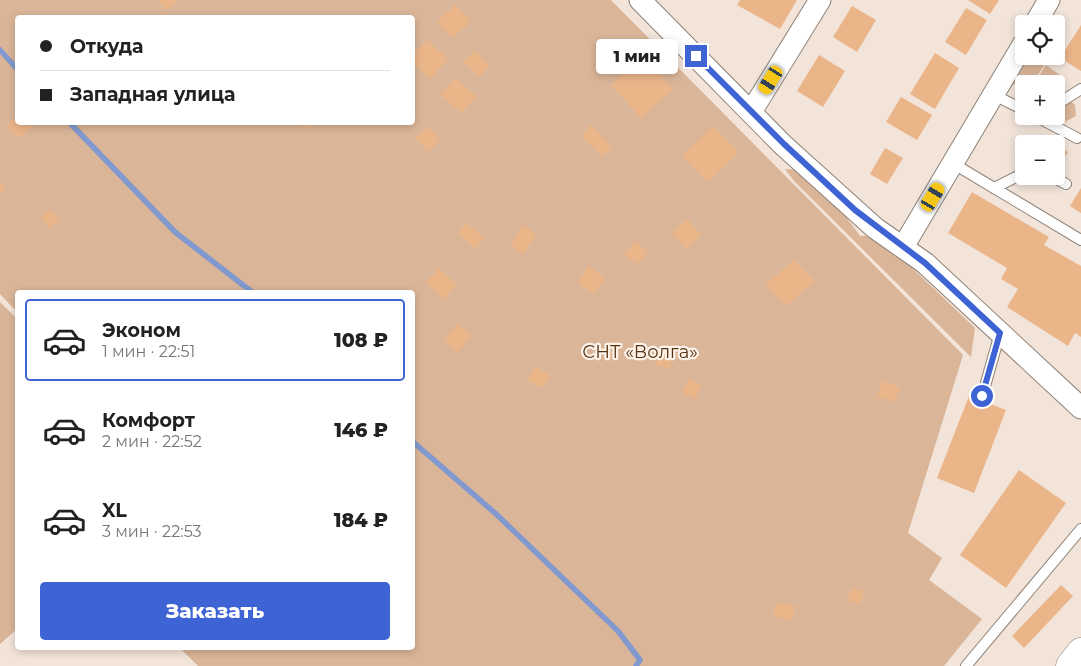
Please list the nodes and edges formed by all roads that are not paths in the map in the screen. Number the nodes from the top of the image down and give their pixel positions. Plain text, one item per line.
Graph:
1 (640, 0) edge
2 (820, 0) edge
3 (1049, 0) edge
4 (1040, 15) edge
5 (1015, 59) edge
6 (1081, 89) edge
7 (994, 95) junction
8 (1065, 99) edge
9 (1015, 106) edge
10 (751, 112) junction
11 (1052, 125) edge
12 (1077, 138) dead end
13 (954, 164) junction
14 (1015, 178) edge
15 (994, 188) junction
16 (1081, 240) edge
17 (903, 247) junction
18 (1000, 333) junction
19 (982, 396) dead end
20 (1081, 408) edge
21 (1081, 529) edge
22 (1081, 652) edge
23 (966, 666) edge
24 (1070, 666) edge

1 - 10 street
2 - 10 street
3 - 4 street
5 - 7 street
6 - 8 lane
7 - 9 lane
7 - 13 street
10 - 17 street
11 - 12 lane
13 - 15 lane
13 - 17 street
14 - 15 lane
15 - 16 lane
17 - 18 street
18 - 19 lane
18 - 20 street
21 - 23 lane
22 - 24 main road

